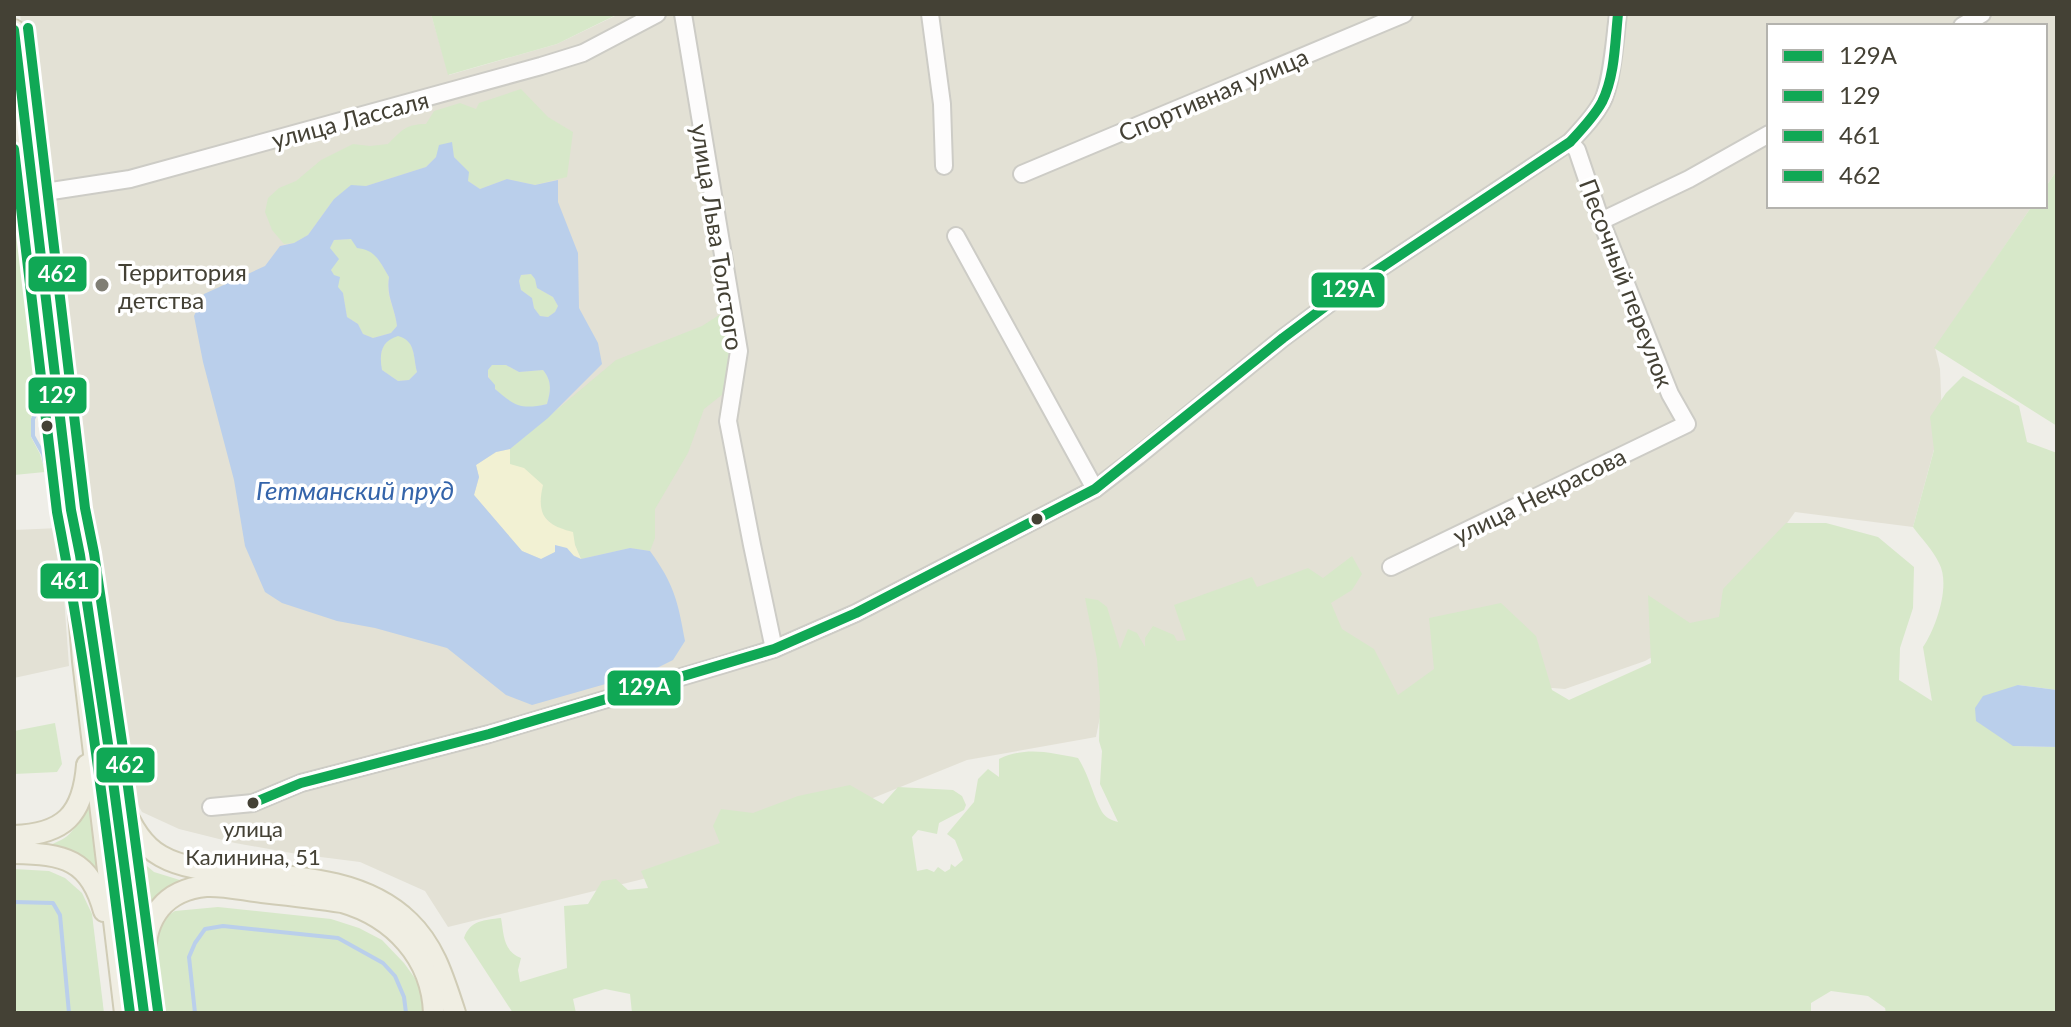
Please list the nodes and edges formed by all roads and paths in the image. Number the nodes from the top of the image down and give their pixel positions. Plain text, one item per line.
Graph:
1 (657, 14) edge
2 (683, 14) edge
3 (930, 14) edge
4 (1365, 14) edge
5 (1404, 14) edge
6 (1618, 14) edge
7 (14, 30) edge
8 (1359, 33) junction
9 (1767, 135) edge
10 (1570, 142) junction
11 (944, 166) dead end
12 (1022, 174) dead end
13 (32, 194) junction
14 (1601, 221) junction
15 (956, 236) dead end
16 (1687, 424) joint
17 (1095, 489) junction
18 (71, 510) junction
19 (1391, 567) dead end
20 (774, 649) junction
21 (83, 661) junction
22 (112, 776) junction
23 (211, 807) dead end
24 (14, 836) edge
25 (14, 853) edge
26 (120, 975) junction
27 (125, 1013) edge
28 (144, 1013) edge
29 (434, 1013) edge
30 (455, 1013) edge

1 - 13 street, улица Лассаля
2 - 20 street, улица Льва Толстого
3 - 11 street
4 - 8 street
5 - 8 street, Спортивная улица
6 - 10 street
7 - 13 main road
8 - 12 street, Спортивная улица
9 - 14 street
10 - 14 street, Песочный переулок
10 - 17 street
13 - 18 main road
14 - 16 street, Песочный переулок
15 - 17 street
16 - 19 street, улица Некрасова
17 - 20 street
18 - 21 main road
18 - 22 main road
20 - 23 street
21 - 24 main road
21 - 26 main road
22 - 28 main road
22 - 30 main road
25 - 26 main road
26 - 27 main road
28 - 29 main road

